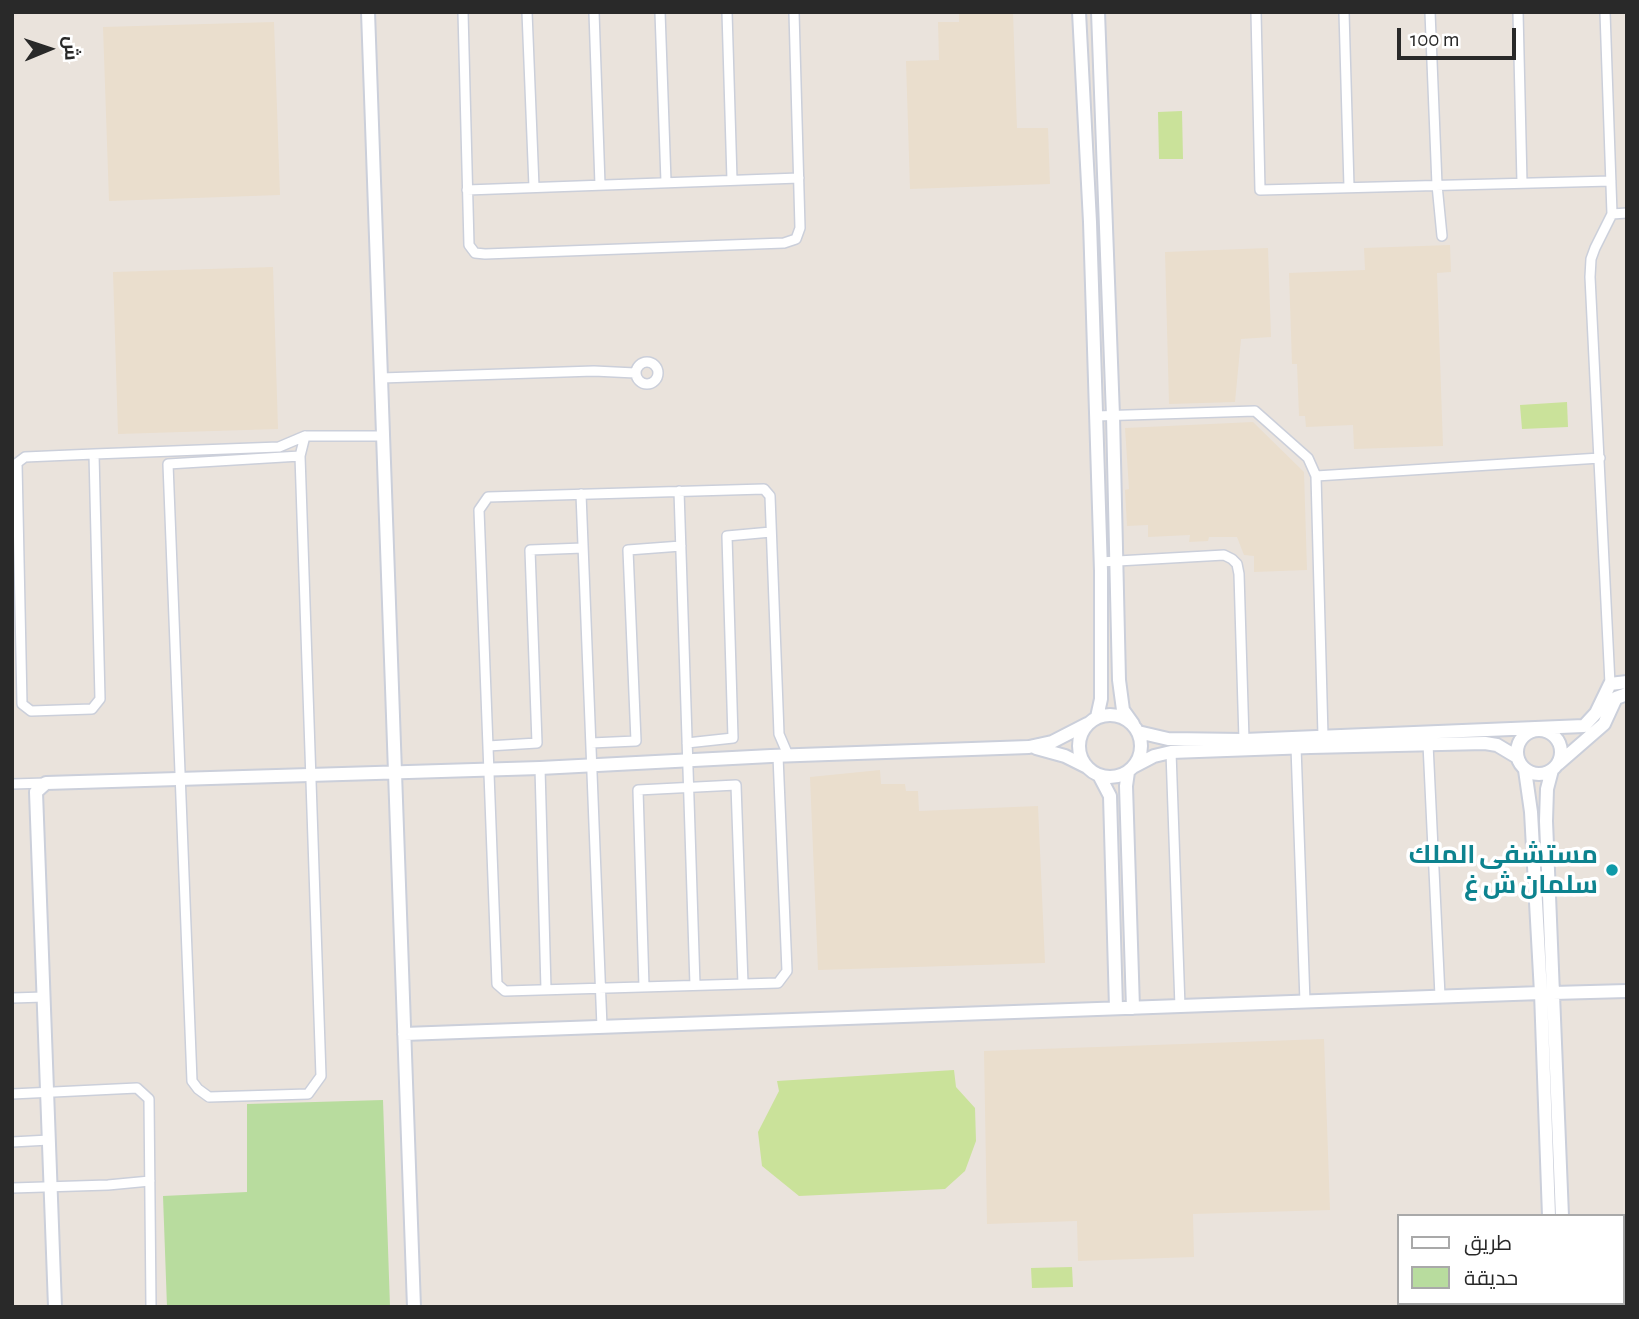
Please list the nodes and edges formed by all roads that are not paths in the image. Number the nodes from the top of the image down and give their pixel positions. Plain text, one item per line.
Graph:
1 (368, 12) edge
2 (463, 12) edge
3 (527, 12) edge
4 (594, 12) edge
5 (660, 12) edge
6 (727, 12) edge
7 (794, 12) edge
8 (1079, 12) edge
9 (1098, 12) edge
10 (1256, 12) edge
11 (1344, 12) edge
12 (1430, 12) edge
13 (1518, 12) edge
14 (1605, 12) edge
15 (799, 178) junction
16 (733, 180) junction
17 (1611, 181) junction
18 (666, 182) junction
19 (1522, 183) junction
20 (600, 185) junction
21 (1437, 185) junction
22 (534, 187) junction
23 (1349, 187) junction
24 (467, 190) junction
25 (1627, 213) edge
26 (1612, 214) junction
27 (1442, 236) dead end
28 (635, 373) dead end
29 (381, 378) junction
30 (1096, 416) junction
31 (1113, 416) junction
32 (305, 436) junction
33 (382, 436) junction
34 (157, 451) junction
35 (94, 454) junction
36 (300, 456) junction
37 (1600, 458) junction
38 (168, 464) junction
39 (1317, 476) junction
40 (679, 491) junction
41 (581, 494) junction
42 (771, 532) junction
43 (681, 546) junction
44 (583, 548) junction
45 (1100, 562) junction
46 (1117, 562) junction
47 (1627, 682) edge
48 (1610, 684) junction
49 (1627, 694) edge
50 (1092, 720) junction
51 (1136, 728) junction
52 (1538, 729) junction
53 (779, 734) junction
54 (1323, 736) junction
55 (1244, 740) junction
56 (591, 743) junction
57 (687, 743) junction
58 (1428, 744) junction
59 (488, 746) junction
60 (1029, 747) junction
61 (1296, 747) junction
62 (1171, 752) junction
63 (779, 756) junction
64 (1517, 757) junction
65 (688, 761) junction
66 (592, 764) junction
67 (1555, 767) junction
68 (540, 768) junction
69 (1087, 768) junction
70 (1131, 769) junction
71 (489, 770) junction
72 (1525, 770) junction
73 (394, 771) junction
74 (311, 774) junction
75 (1099, 775) junction
76 (180, 779) junction
77 (46, 783) junction
78 (12, 784) edge
79 (688, 788) junction
80 (743, 984) junction
81 (695, 985) junction
82 (644, 987) junction
83 (600, 988) junction
84 (546, 990) junction
85 (1627, 991) edge
86 (1547, 993) junction
87 (1440, 996) junction
88 (44, 997) junction
89 (12, 998) edge
90 (1305, 1002) junction
91 (1180, 1007) junction
92 (1133, 1008) junction
93 (1116, 1009) junction
94 (602, 1027) junction
95 (404, 1034) junction
96 (47, 1092) junction
97 (12, 1094) edge
98 (49, 1140) junction
99 (12, 1142) edge
100 (150, 1181) junction
101 (50, 1186) junction
102 (12, 1188) edge
103 (1549, 1214) edge
104 (1562, 1214) edge
105 (55, 1307) edge
106 (151, 1307) edge
107 (414, 1307) edge

1 - 29 street
2 - 24 street
3 - 22 street
4 - 20 street
5 - 18 street
6 - 16 street
7 - 15 street
8 - 30 street
9 - 31 street
10 - 23 street
11 - 23 street
12 - 21 street
13 - 19 street
14 - 17 street
15 - 16 street
15 - 24 street
16 - 18 street
17 - 19 street
17 - 26 street
18 - 20 street
19 - 21 street
20 - 22 street
21 - 23 street
21 - 27 street
22 - 24 street
25 - 26 street
26 - 37 street
28 - 29 street
29 - 33 street
30 - 31 street
30 - 45 street
31 - 39 street
31 - 46 street
32 - 33 street
32 - 34 street
32 - 36 street
33 - 73 street
34 - 35 street
34 - 38 street
35 - 35 street
36 - 38 street
36 - 74 street
37 - 39 street
37 - 48 street
38 - 76 street
39 - 54 street
40 - 41 street
40 - 42 street
40 - 43 street
41 - 44 street
41 - 59 street
42 - 53 street
42 - 57 street
43 - 56 street
43 - 57 street
44 - 56 street
44 - 59 street
45 - 46 street
45 - 50 street
46 - 51 street
46 - 55 street
47 - 48 street
48 - 52 street
49 - 67 street
50 - 51 street
50 - 60 street
50 - 69 street
51 - 55 street
51 - 70 street
52 - 54 street
52 - 64 street
52 - 67 street
53 - 63 street
53 - 63 street
54 - 55 street
56 - 66 street
57 - 65 street
58 - 61 street
58 - 64 street
58 - 87 street
59 - 71 street
60 - 63 street
60 - 69 street
61 - 62 street
61 - 90 street
62 - 70 street
62 - 91 street
63 - 65 street
63 - 80 street
64 - 72 street
65 - 66 street
65 - 79 street
66 - 68 street
66 - 83 street
67 - 72 street
67 - 86 street
68 - 71 street
68 - 84 street
69 - 75 street
70 - 75 street
70 - 92 street
71 - 73 street
71 - 84 street
72 - 86 street
73 - 74 street
73 - 95 street
74 - 76 street
74 - 76 street
75 - 93 street
76 - 77 street
77 - 78 street
77 - 88 street
79 - 80 street
79 - 81 street
79 - 82 street
80 - 81 street
81 - 82 street
82 - 83 street
83 - 84 street
83 - 94 street
85 - 86 street
86 - 87 street
86 - 103 street
86 - 104 street
87 - 90 street
88 - 89 street
88 - 96 street
90 - 91 street
91 - 92 street
92 - 93 street
93 - 94 street
94 - 95 street
95 - 107 street
96 - 97 street
96 - 98 street
96 - 100 street
98 - 99 street
98 - 101 street
100 - 101 street
100 - 106 street
101 - 102 street
101 - 105 street

